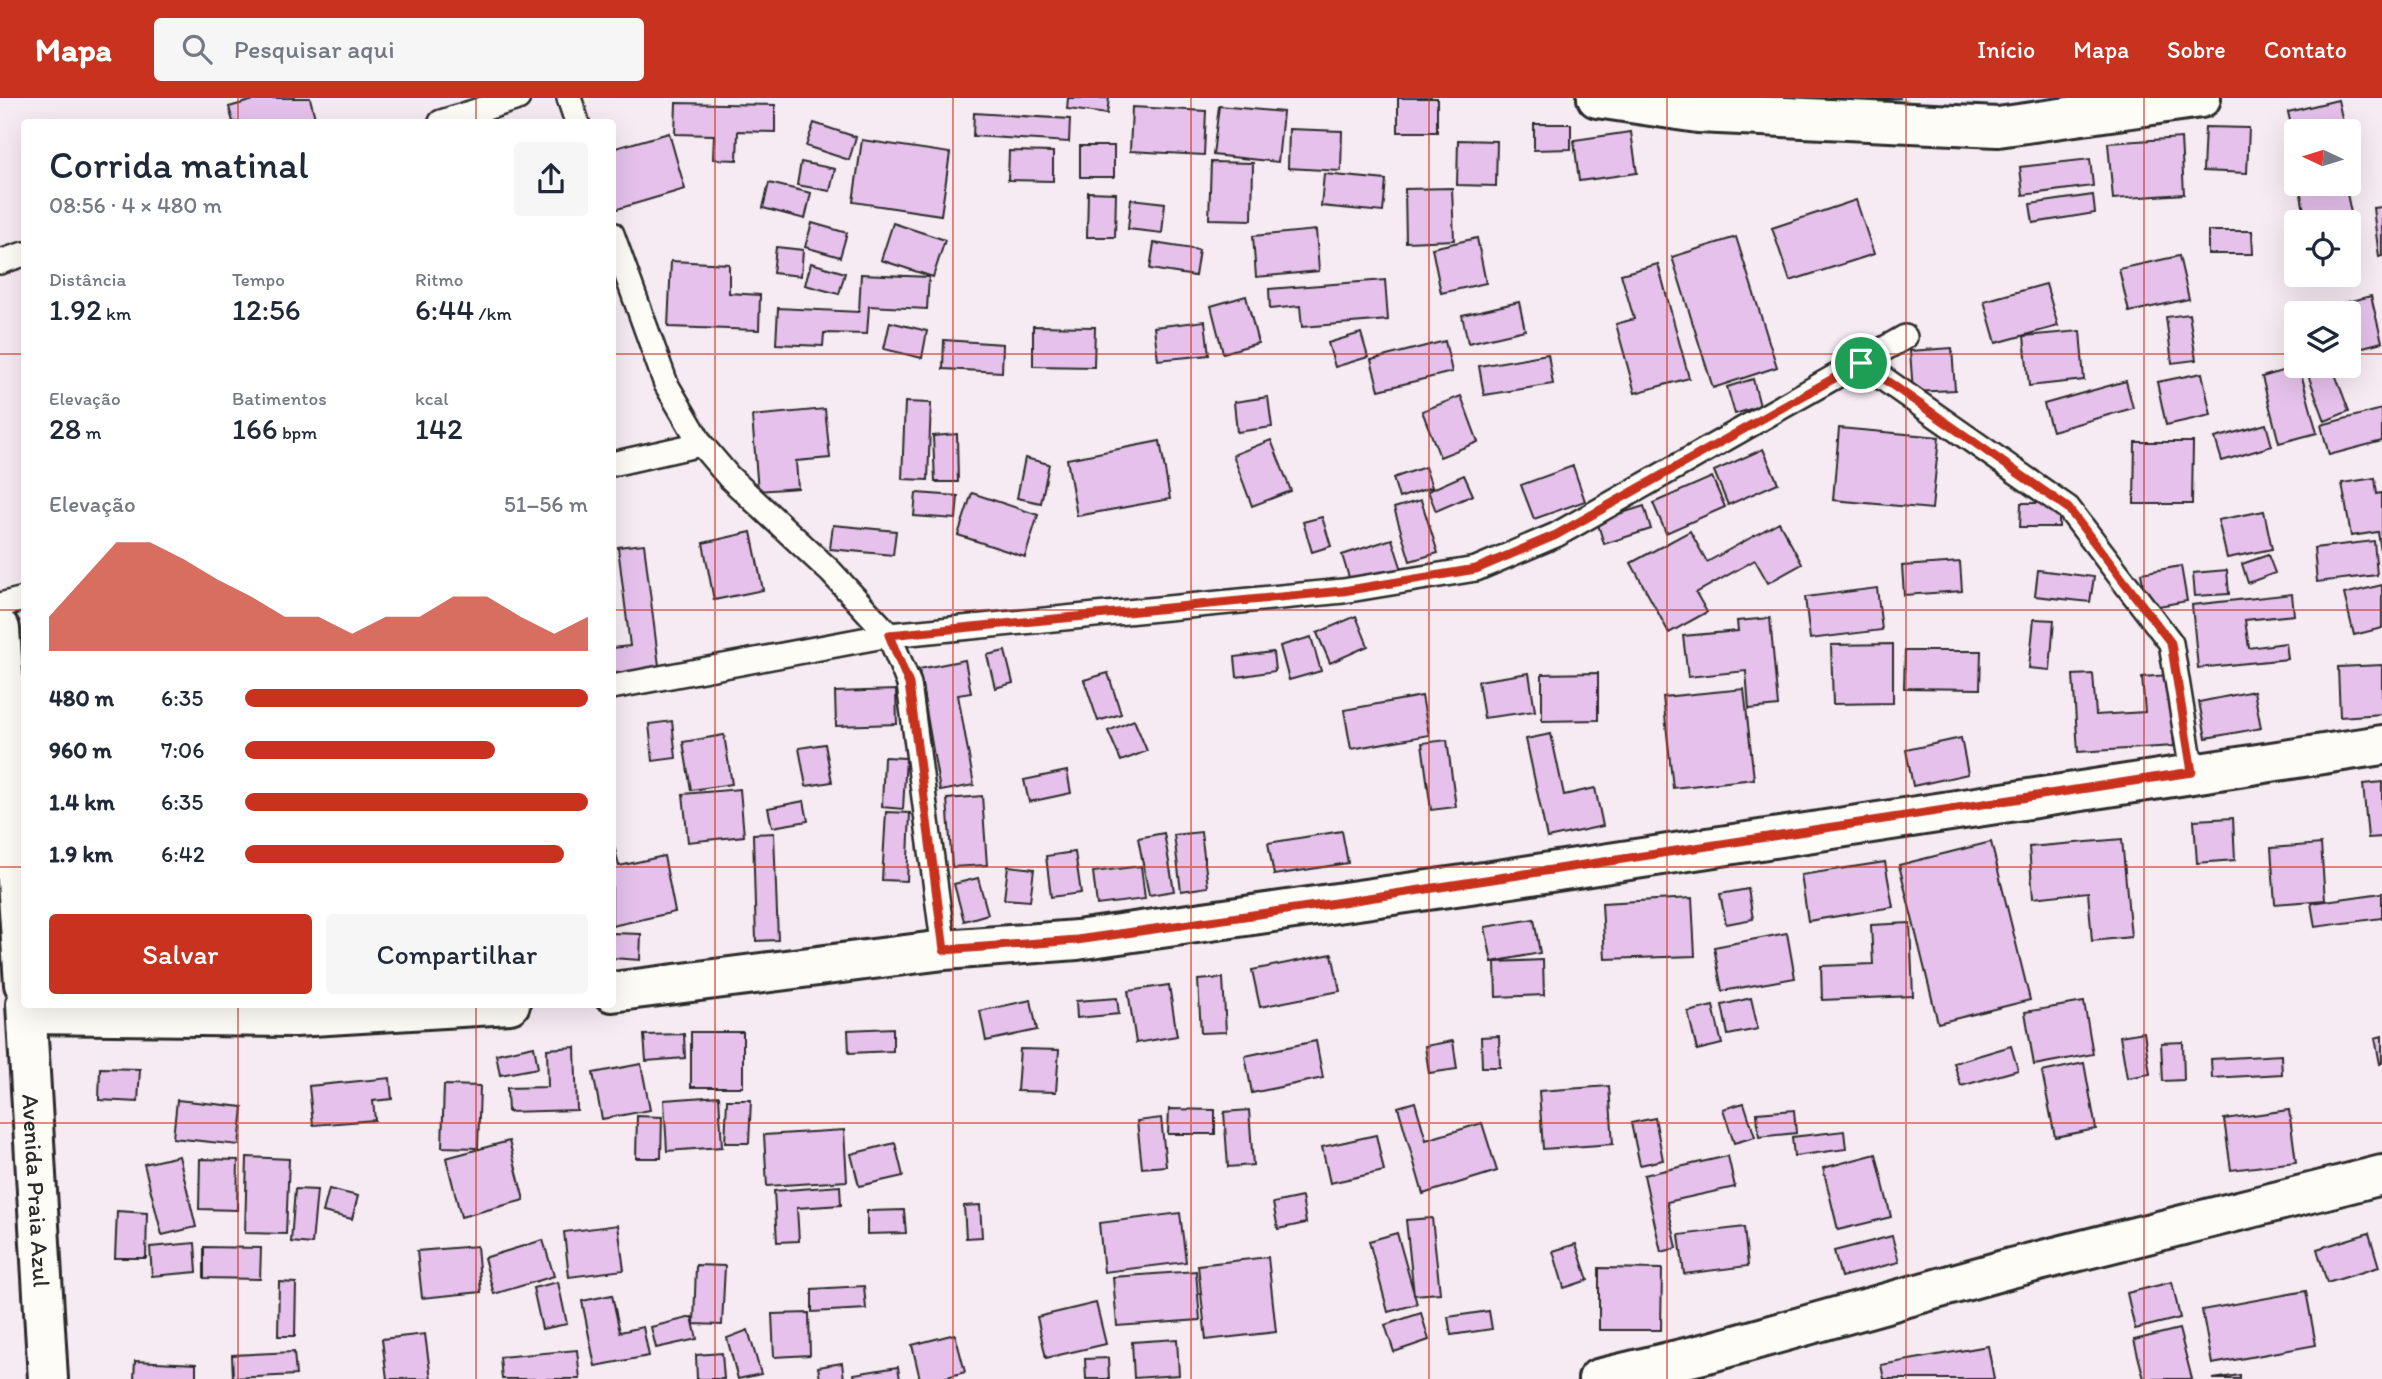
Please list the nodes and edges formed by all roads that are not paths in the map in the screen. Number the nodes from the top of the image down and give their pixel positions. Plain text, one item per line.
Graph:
1 (518, 98) edge
2 (569, 98) edge
3 (1597, 98) edge
4 (2201, 98) edge
5 (1995, 113) edge
6 (450, 119) edge
7 (575, 119) edge
8 (616, 245) edge
9 (21, 255) edge
10 (0, 262) edge
11 (1905, 338) dead end
12 (1861, 363) junction
13 (701, 444) junction
14 (616, 463) edge
15 (21, 600) edge
16 (0, 605) edge
17 (0, 629) edge
18 (889, 635) junction
19 (616, 686) edge
20 (2382, 745) edge
21 (2192, 772) junction
22 (12, 799) edge
23 (21, 929) edge
24 (944, 950) junction
25 (616, 991) edge
26 (26, 1008) edge
27 (144, 1008) edge
28 (444, 1008) edge
29 (2382, 1175) edge
30 (48, 1379) edge
31 (1598, 1379) edge

1 - 6 lane
2 - 7 lane
3 - 5 street
4 - 5 street
8 - 13 lane
9 - 10 lane
11 - 12 lane
12 - 18 lane
12 - 21 lane
13 - 14 lane
13 - 18 lane
15 - 16 lane
17 - 22 street, Avenida Praia Azul
18 - 19 lane
18 - 24 lane
20 - 21 street
21 - 24 street
22 - 23 street, Avenida Praia Azul
24 - 25 street
26 - 30 street, Avenida Praia Azul
27 - 28 street
29 - 31 street

